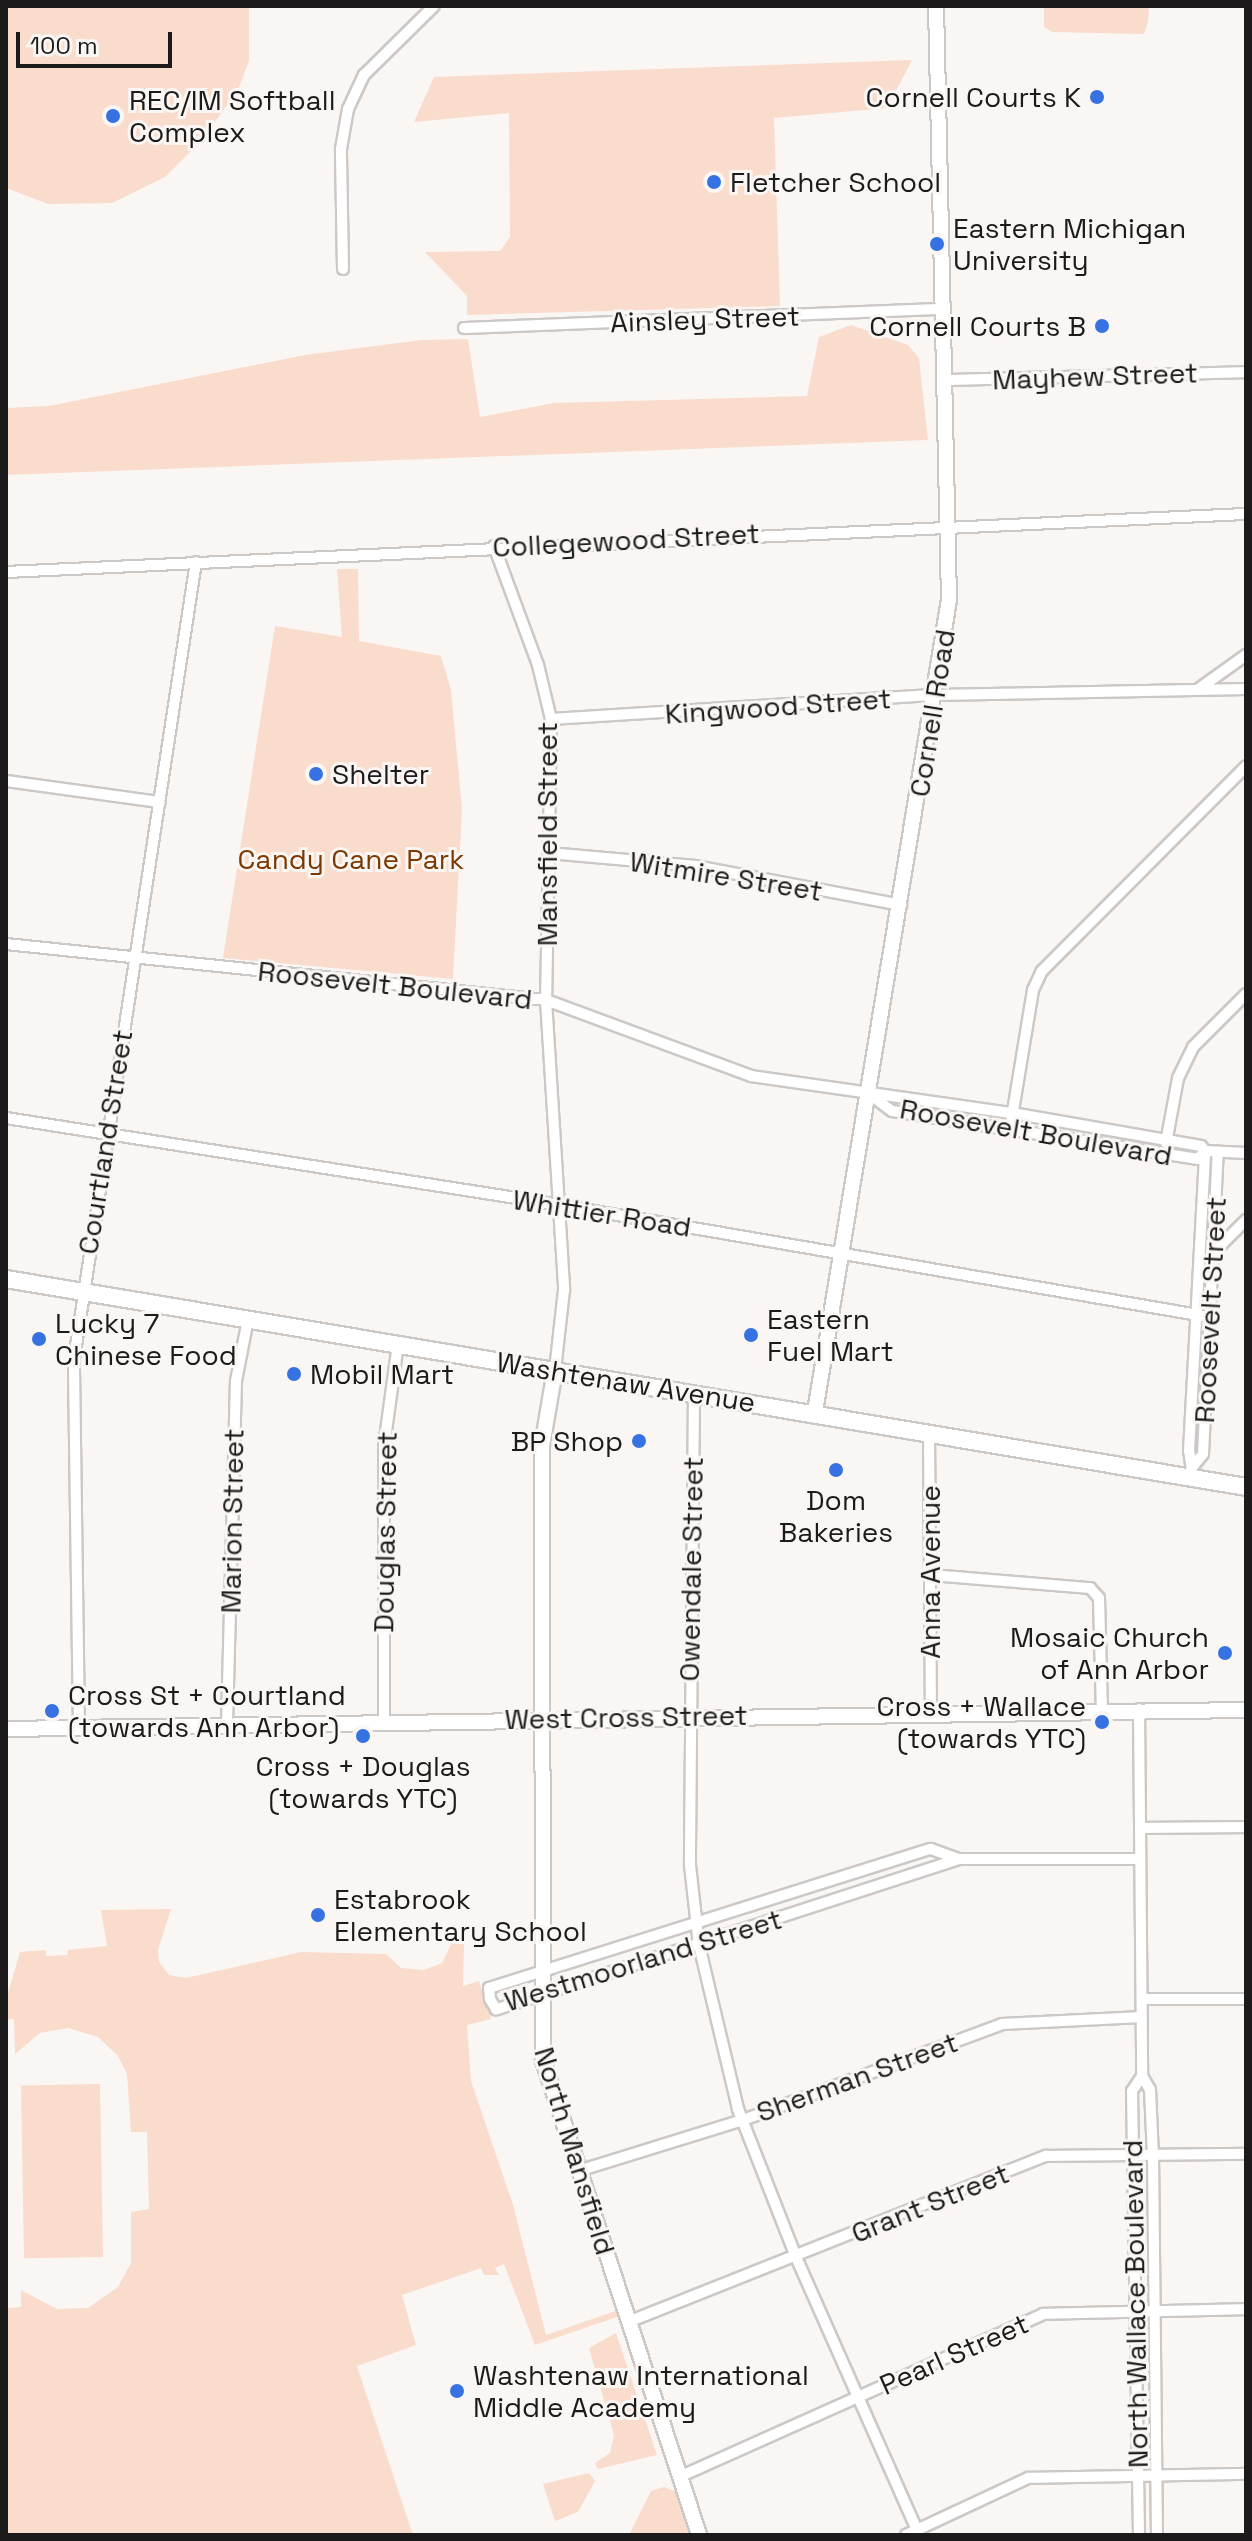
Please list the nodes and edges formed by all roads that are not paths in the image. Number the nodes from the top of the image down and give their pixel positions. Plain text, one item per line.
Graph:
1 (434, 6) edge
2 (936, 6) edge
3 (343, 269) dead end
4 (945, 309) junction
5 (464, 328) dead end
6 (1246, 372) edge
7 (945, 380) junction
8 (1246, 514) edge
9 (948, 525) junction
10 (494, 546) junction
11 (196, 562) junction
12 (6, 572) edge
13 (1246, 655) edge
14 (1199, 689) junction
15 (1246, 689) edge
16 (936, 695) junction
17 (551, 719) junction
18 (1246, 766) edge
19 (6, 781) edge
20 (160, 802) junction
21 (549, 853) junction
22 (901, 905) junction
23 (6, 944) edge
24 (134, 960) junction
25 (1246, 994) edge
26 (546, 1000) junction
27 (867, 1094) junction
28 (1012, 1113) junction
29 (6, 1118) edge
30 (1010, 1129) junction
31 (105, 1135) junction
32 (1167, 1139) junction
33 (1205, 1151) junction
34 (1218, 1152) junction
35 (1164, 1153) junction
36 (1246, 1153) edge
37 (560, 1206) junction
38 (1246, 1220) edge
39 (842, 1253) junction
40 (1199, 1253) junction
41 (1213, 1253) junction
42 (6, 1279) edge
43 (81, 1291) junction
44 (1196, 1315) junction
45 (1210, 1317) junction
46 (248, 1319) junction
47 (398, 1344) junction
48 (555, 1370) junction
49 (694, 1393) junction
50 (815, 1412) junction
51 (929, 1433) junction
52 (1193, 1472) junction
53 (1246, 1487) edge
54 (931, 1575) junction
55 (1139, 1709) junction
56 (1102, 1710) junction
57 (1246, 1710) edge
58 (931, 1711) junction
59 (690, 1716) junction
60 (542, 1718) junction
61 (384, 1721) junction
62 (227, 1724) junction
63 (79, 1727) junction
64 (6, 1729) edge
65 (1246, 1827) edge
66 (1140, 1828) junction
67 (959, 1859) junction
68 (1140, 1859) junction
69 (695, 1924) junction
70 (699, 1945) junction
71 (541, 1972) junction
72 (541, 1995) junction
73 (1142, 1999) junction
74 (1246, 1999) edge
75 (1142, 2017) junction
76 (1142, 2076) junction
77 (743, 2120) junction
78 (1246, 2154) edge
79 (1133, 2155) junction
80 (1153, 2155) junction
81 (578, 2171) junction
82 (796, 2257) junction
83 (1246, 2309) edge
84 (1135, 2310) junction
85 (1154, 2310) junction
86 (628, 2322) junction
87 (858, 2398) junction
88 (1137, 2474) junction
89 (1155, 2474) junction
90 (1246, 2474) edge
91 (679, 2477) junction
92 (918, 2533) edge
93 (699, 2535) edge
94 (906, 2535) edge
95 (1139, 2535) edge
96 (1157, 2535) edge

1 - 3 street
2 - 4 street, Cornell Road
4 - 5 street, Ainsley Street
4 - 7 street, Cornell Road
6 - 7 street, Mayhew Street
7 - 9 street, Cornell Road
8 - 9 street, Collegewood Street
9 - 10 street, Collegewood Street
9 - 16 street, Cornell Road
10 - 11 street, Collegewood Street
10 - 17 street, Mansfield Street
11 - 12 street, Collegewood Street
11 - 20 street, Courtland Street
13 - 14 street
14 - 15 street, Kingwood Street
14 - 16 street, Kingwood Street
16 - 17 street, Kingwood Street
16 - 22 street, Cornell Road
17 - 21 street, Mansfield Street
18 - 28 street
19 - 20 street
20 - 24 street, Courtland Street
21 - 22 street, Witmire Street
21 - 26 street, Mansfield Street
22 - 27 street, Cornell Road
23 - 24 street, Roosevelt Boulevard
24 - 26 street, Roosevelt Boulevard
24 - 31 street, Courtland Street
25 - 32 street
26 - 27 street, Roosevelt Boulevard
26 - 37 street, Mansfield Street
27 - 28 street, Roosevelt Boulevard
27 - 30 street, Roosevelt Boulevard
27 - 39 street, Cornell Road
28 - 30 street
28 - 32 street, Roosevelt Boulevard
29 - 31 street, Whittier Road
30 - 35 street, Roosevelt Boulevard
31 - 37 street, Whittier Road
31 - 43 street, Courtland Street
32 - 33 street, Roosevelt Boulevard
32 - 35 street
33 - 34 street, Roosevelt Boulevard
33 - 35 street, Roosevelt Boulevard
33 - 40 street, Roosevelt Street
34 - 36 street, Roosevelt Boulevard
34 - 41 street, Roosevelt Street
37 - 39 street, Whittier Road
37 - 48 street, Mansfield Street
38 - 41 street
39 - 44 street, Whittier Road
39 - 50 street, Cornell Road
40 - 41 street
40 - 44 street, Roosevelt Street
41 - 45 street, Roosevelt Street
42 - 43 main road, Washtenaw Avenue
43 - 46 main road, Washtenaw Avenue
43 - 63 street, Courtland Street
44 - 45 street, Whittier Road
44 - 52 street, Roosevelt Street
45 - 52 street, Roosevelt Street
46 - 47 main road, Washtenaw Avenue
46 - 62 street, Marion Street
47 - 48 main road, Washtenaw Avenue
47 - 61 street, Douglas Street
48 - 49 main road, Washtenaw Avenue
48 - 60 street, North Mansfield
49 - 50 main road, Washtenaw Avenue
49 - 59 street, Owendale Street
50 - 51 main road, Washtenaw Avenue
51 - 52 main road, Washtenaw Avenue
51 - 54 street, Anna Avenue
52 - 53 main road, Washtenaw Avenue
54 - 56 street
54 - 58 street, Anna Avenue
55 - 56 street, West Cross Street
55 - 57 street, West Cross Street
55 - 66 street, North Wallace Boulevard
56 - 58 street, West Cross Street
58 - 59 street, West Cross Street
59 - 60 street, West Cross Street
59 - 69 street, Owendale Street
60 - 61 street, West Cross Street
60 - 71 street, North Mansfield
61 - 62 street, West Cross Street
62 - 63 street, West Cross Street
63 - 64 street, West Cross Street
65 - 66 street
66 - 68 street, North Wallace Boulevard
67 - 68 street, Westmoorland Street
67 - 69 street, Westmoorland Street
67 - 70 street, Westmoorland Street
68 - 73 street, North Wallace Boulevard
69 - 70 street, Owendale Street
69 - 71 street, Westmoorland Street
70 - 72 street, Westmoorland Street
70 - 77 street, Owendale Street
71 - 72 street, North Mansfield
71 - 72 street, Westmoorland Street
72 - 81 street, North Mansfield
73 - 74 street
73 - 75 street, North Wallace Boulevard
75 - 76 street, North Wallace Boulevard
75 - 77 street, Sherman Street
76 - 79 street, North Wallace Boulevard
76 - 80 street, North Wallace Boulevard
77 - 81 street, Sherman Street
77 - 82 street, Owendale Street
78 - 80 street, Grant Street
79 - 80 street, Grant Street
79 - 82 street, Grant Street
79 - 84 street, North Wallace Boulevard
80 - 85 street, North Wallace Boulevard
81 - 86 street, North Mansfield
82 - 86 street, Grant Street
82 - 87 street, Owendale Street
83 - 85 street, Pearl Street
84 - 85 street, Pearl Street
84 - 87 street, Pearl Street
84 - 88 street, North Wallace Boulevard
85 - 89 street, North Wallace Boulevard
86 - 91 street, North Mansfield
87 - 91 street, Pearl Street
87 - 92 street, Owendale Street
88 - 89 street
88 - 92 street
88 - 95 street, North Wallace Boulevard
89 - 90 street
89 - 96 street, North Wallace Boulevard
91 - 93 street, North Mansfield
92 - 94 street

